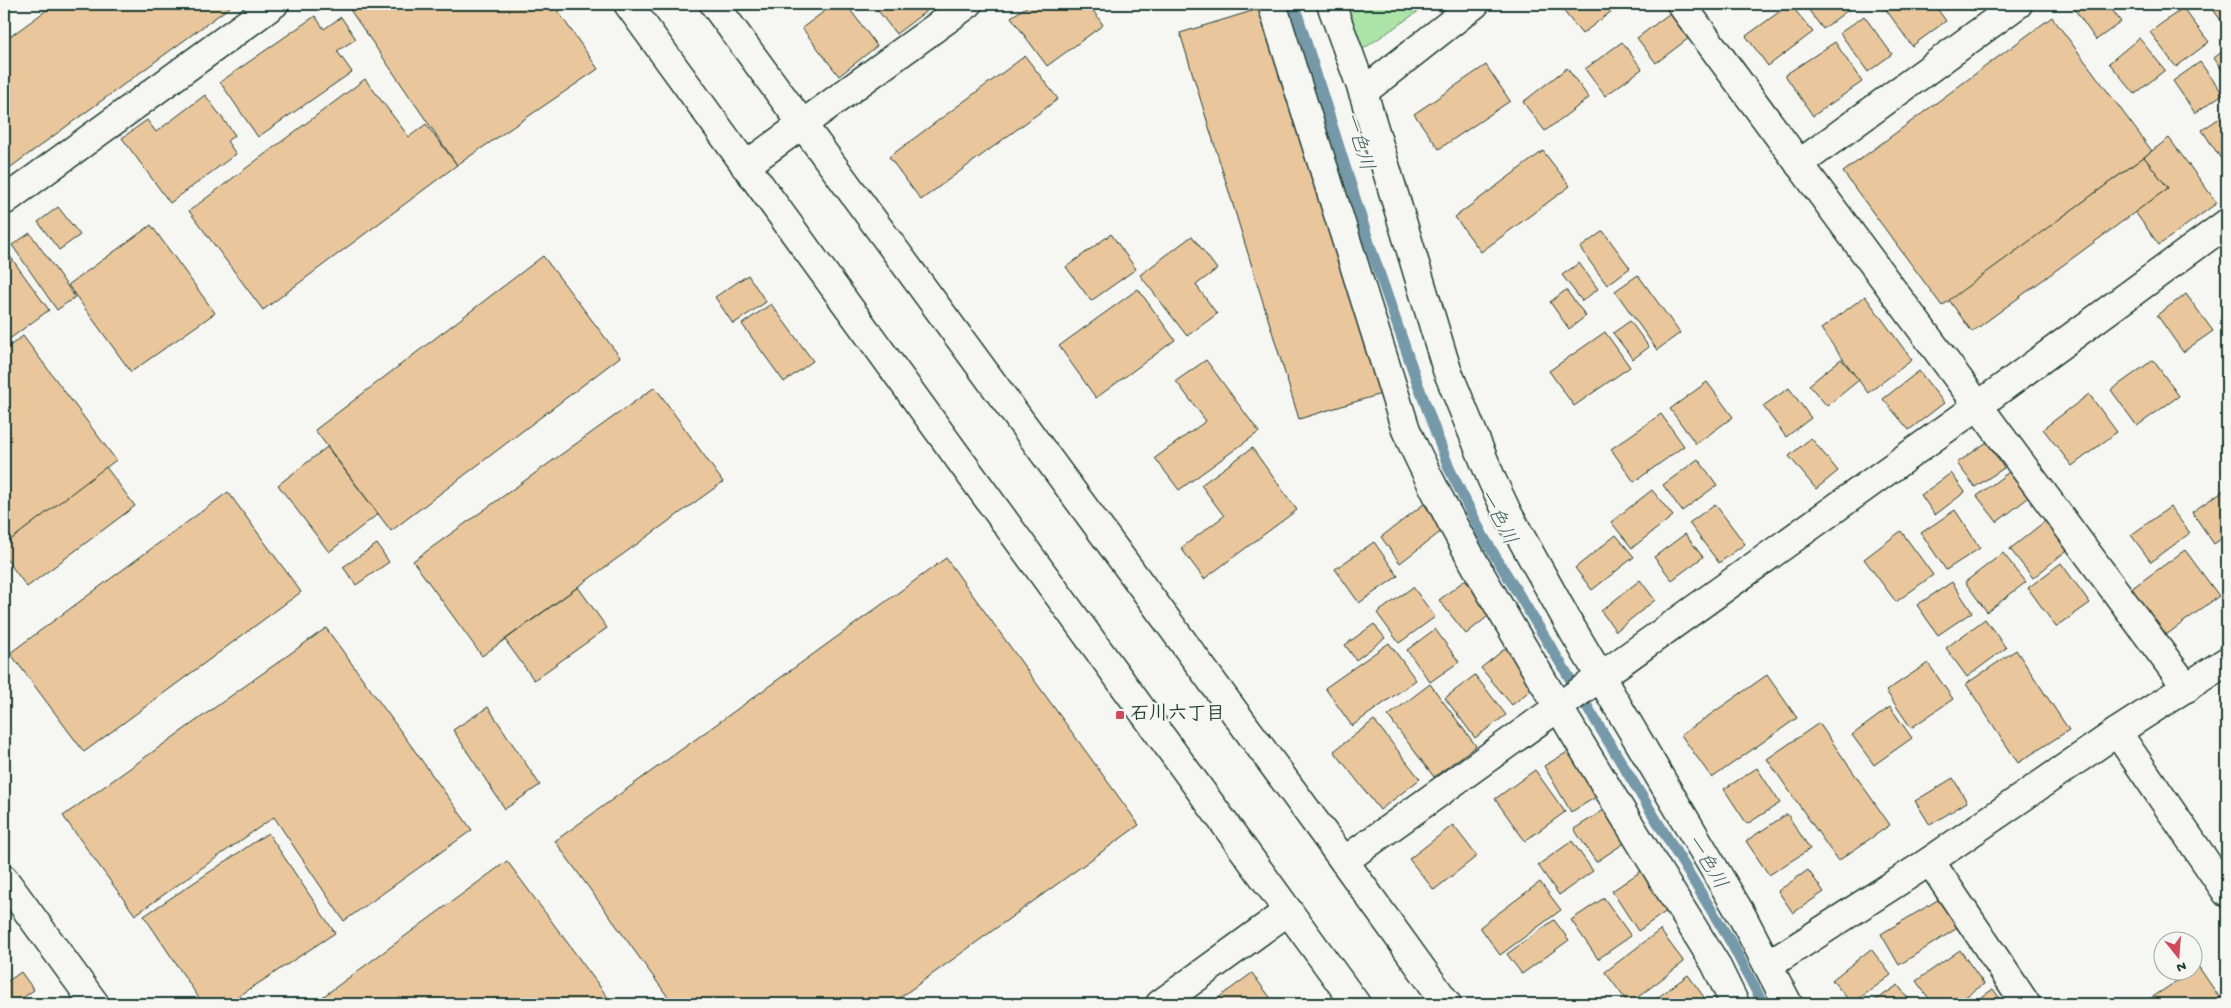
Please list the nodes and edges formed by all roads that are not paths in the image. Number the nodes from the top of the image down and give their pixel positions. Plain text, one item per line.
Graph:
1 (274, 4) edge
2 (628, 4) edge
3 (714, 4) edge
4 (968, 4) edge
5 (1272, 4) edge
6 (1331, 4) edge
7 (1475, 4) edge
8 (1681, 4) edge
9 (2018, 4) edge
10 (1363, 92) junction
11 (802, 126) junction
12 (1799, 164) junction
13 (745, 166) junction
14 (4, 202) edge
15 (2227, 223) edge
16 (1979, 406) junction
17 (2227, 660) edge
18 (1598, 678) junction
19 (2187, 688) junction
20 (1564, 703) junction
21 (2117, 732) junction
22 (1344, 861) junction
23 (1930, 861) junction
24 (4, 879) edge
25 (2227, 892) edge
26 (1288, 912) junction
27 (1769, 965) junction
28 (95, 1004) edge
29 (1160, 1004) edge
30 (1356, 1004) edge
31 (1447, 1004) edge
32 (1735, 1004) edge
33 (1788, 1004) edge
34 (2026, 1004) edge

1 - 14 street
2 - 13 street
3 - 11 street
4 - 11 street
5 - 20 street
6 - 10 street
7 - 10 street
8 - 12 street
9 - 12 street
10 - 18 street
11 - 13 street
11 - 22 street
12 - 16 street
13 - 26 street
15 - 16 street
16 - 18 street
16 - 19 street
17 - 19 street
18 - 20 street
18 - 27 street
19 - 21 street
20 - 22 street
20 - 32 street
21 - 23 street
21 - 25 street
22 - 31 street
23 - 27 street
23 - 34 street
24 - 28 street
26 - 29 street
26 - 30 street
27 - 33 street

